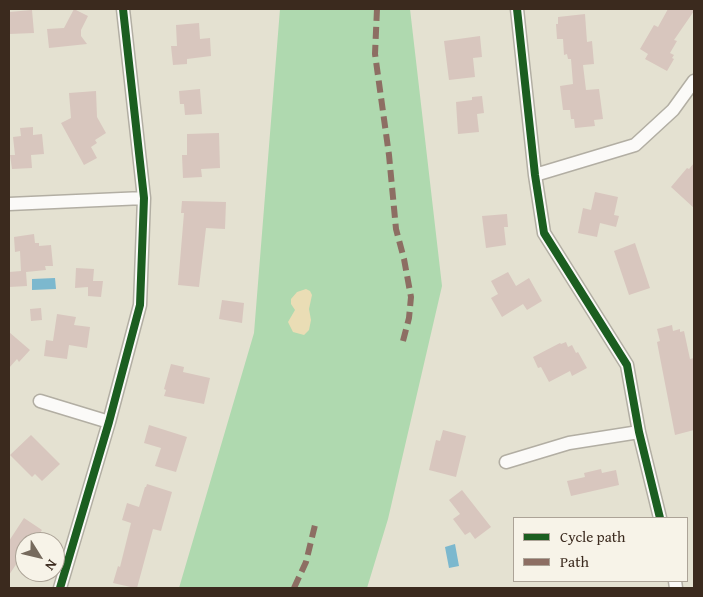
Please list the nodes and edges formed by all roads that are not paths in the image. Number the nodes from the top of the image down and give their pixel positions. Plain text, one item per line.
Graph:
1 (123, 9) edge
2 (517, 9) edge
3 (694, 81) edge
4 (535, 175) junction
5 (144, 198) junction
6 (9, 204) edge
7 (40, 402) dead end
8 (109, 422) junction
9 (639, 432) junction
10 (506, 462) dead end
11 (660, 517) edge
12 (60, 588) edge

1 - 5 street
2 - 4 street
3 - 4 street
4 - 9 street
5 - 6 street
5 - 8 street
7 - 8 street
8 - 12 street
9 - 10 street
9 - 11 street

